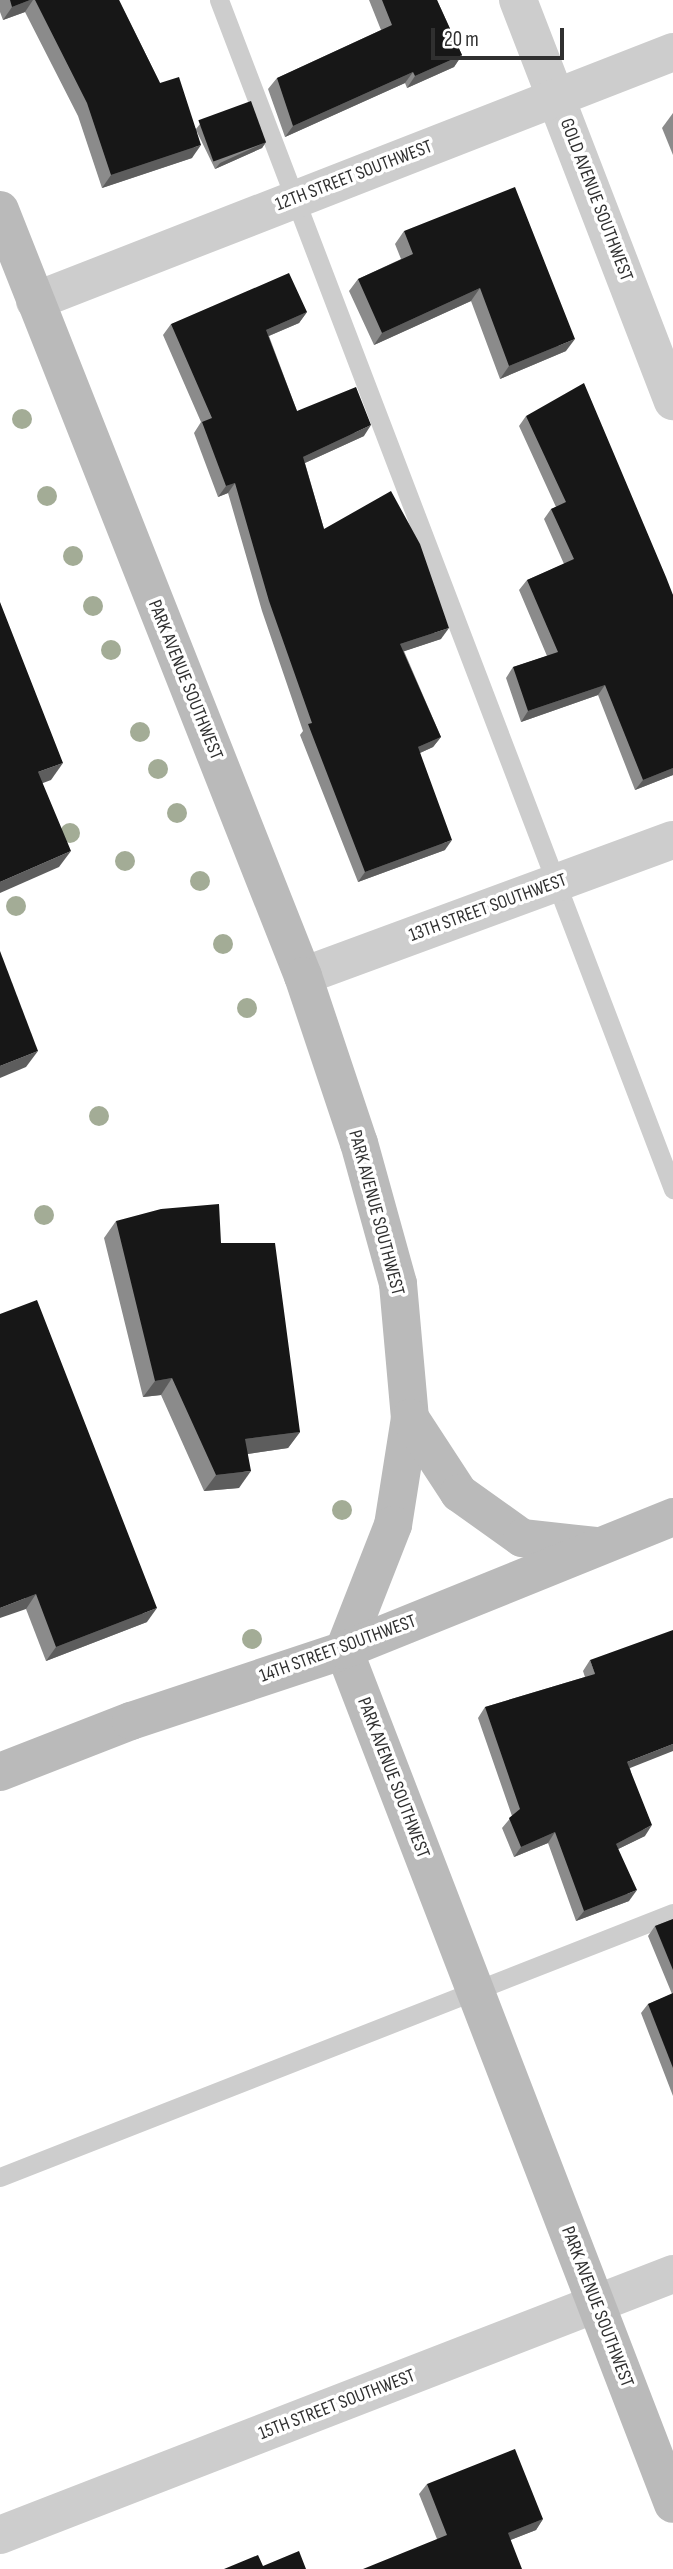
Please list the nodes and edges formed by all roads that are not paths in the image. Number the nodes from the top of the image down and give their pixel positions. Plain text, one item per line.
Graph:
1 (219, 0) edge
2 (518, 0) edge
3 (673, 51) edge
4 (556, 97) junction
5 (295, 200) junction
6 (0, 211) edge
7 (35, 301) junction
8 (673, 401) edge
9 (673, 840) edge
10 (556, 883) junction
11 (303, 976) junction
12 (673, 1189) edge
13 (410, 1418) junction
14 (673, 1517) edge
15 (601, 1546) junction
16 (344, 1650) junction
17 (0, 1772) edge
18 (673, 1913) edge
19 (475, 1992) junction
20 (0, 2177) edge
21 (673, 2274) edge
22 (596, 2304) junction
23 (673, 2504) edge
24 (0, 2535) edge

1 - 5 lane
2 - 4 street, GOLD AVENUE SOUTHWEST
3 - 4 street, 12TH STREET SOUTHWEST
4 - 5 street, 12TH STREET SOUTHWEST
4 - 8 street, GOLD AVENUE SOUTHWEST
5 - 7 street, 12TH STREET SOUTHWEST
5 - 10 lane
6 - 7 street, PARK AVENUE SOUTHWEST
7 - 11 street, PARK AVENUE SOUTHWEST
9 - 10 street, 13TH STREET SOUTHWEST
10 - 11 street, 13TH STREET SOUTHWEST
10 - 12 lane
11 - 13 street, PARK AVENUE SOUTHWEST
13 - 15 street
13 - 16 street, PARK AVENUE SOUTHWEST
14 - 15 street, 14TH STREET SOUTHWEST
15 - 16 street, 14TH STREET SOUTHWEST
16 - 17 street, 14TH STREET SOUTHWEST
16 - 19 street, PARK AVENUE SOUTHWEST
18 - 19 lane
19 - 20 lane
19 - 22 street, PARK AVENUE SOUTHWEST
21 - 22 street, 15TH STREET SOUTHWEST
22 - 23 street, PARK AVENUE SOUTHWEST
22 - 24 street, 15TH STREET SOUTHWEST

